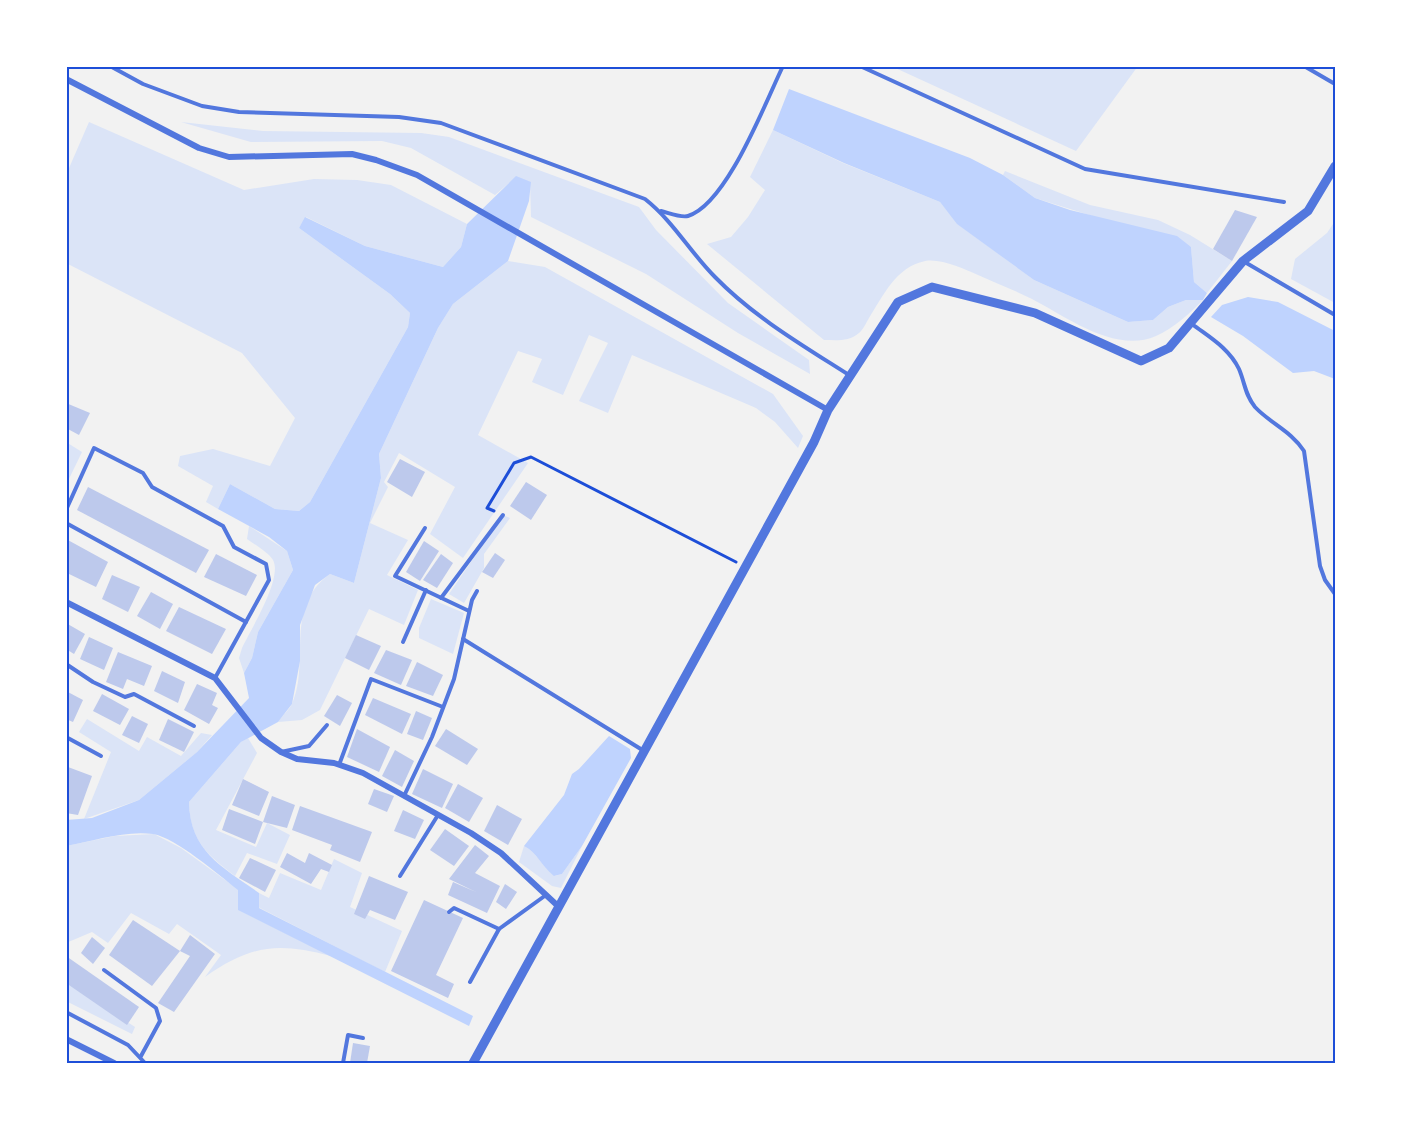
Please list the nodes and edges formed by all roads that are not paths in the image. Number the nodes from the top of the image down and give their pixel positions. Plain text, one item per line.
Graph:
1 (110, 66) edge
2 (783, 66) edge
3 (860, 66) edge
4 (1304, 66) edge
5 (66, 79) edge
6 (1335, 84) edge
7 (1335, 166) edge
8 (1284, 202) dead end
9 (660, 211) junction
10 (1243, 261) junction
11 (1335, 315) edge
12 (1190, 323) junction
13 (849, 375) junction
14 (828, 410) junction
15 (66, 510) edge
16 (502, 515) road end
17 (66, 523) edge
18 (425, 528) dead end
19 (426, 590) junction
20 (477, 591) dead end
21 (1335, 594) edge
22 (441, 598) junction
23 (66, 602) edge
24 (470, 611) junction
25 (246, 622) junction
26 (463, 639) junction
27 (403, 642) dead end
28 (66, 664) edge
29 (215, 678) junction
30 (443, 707) junction
31 (327, 724) dead end
32 (194, 726) dead end
33 (66, 737) edge
34 (644, 751) junction
35 (281, 752) junction
36 (101, 756) dead end
37 (339, 765) junction
38 (404, 796) junction
39 (438, 814) junction
40 (400, 876) dead end
41 (546, 895) junction
42 (559, 907) junction
43 (449, 912) dead end
44 (499, 929) junction
45 (104, 970) dead end
46 (470, 982) dead end
47 (66, 1012) edge
48 (363, 1038) dead end
49 (66, 1039) edge
50 (141, 1056) junction
51 (114, 1063) edge
52 (145, 1063) edge
53 (343, 1063) edge
54 (473, 1063) edge

1 - 9 lane
2 - 9 lane
3 - 8 lane
4 - 6 lane
5 - 14 street
7 - 10 street
9 - 13 lane
10 - 11 lane
10 - 12 street
12 - 13 street
12 - 21 lane
13 - 14 street
14 - 34 street
15 - 25 lane
16 - 22 lane
17 - 25 lane
18 - 19 lane
19 - 22 lane
19 - 27 lane
20 - 24 lane
22 - 24 lane
23 - 29 street
24 - 26 lane
25 - 29 lane
26 - 30 lane
26 - 34 lane
28 - 32 lane
29 - 35 street
30 - 37 lane
30 - 38 lane
31 - 35 lane
33 - 36 lane
34 - 42 street
35 - 37 street
37 - 38 street
38 - 39 street
39 - 40 lane
39 - 41 street
41 - 42 street
41 - 44 lane
42 - 54 street
43 - 44 lane
44 - 46 lane
45 - 50 lane
47 - 50 lane
48 - 53 lane
49 - 51 street
50 - 52 lane

